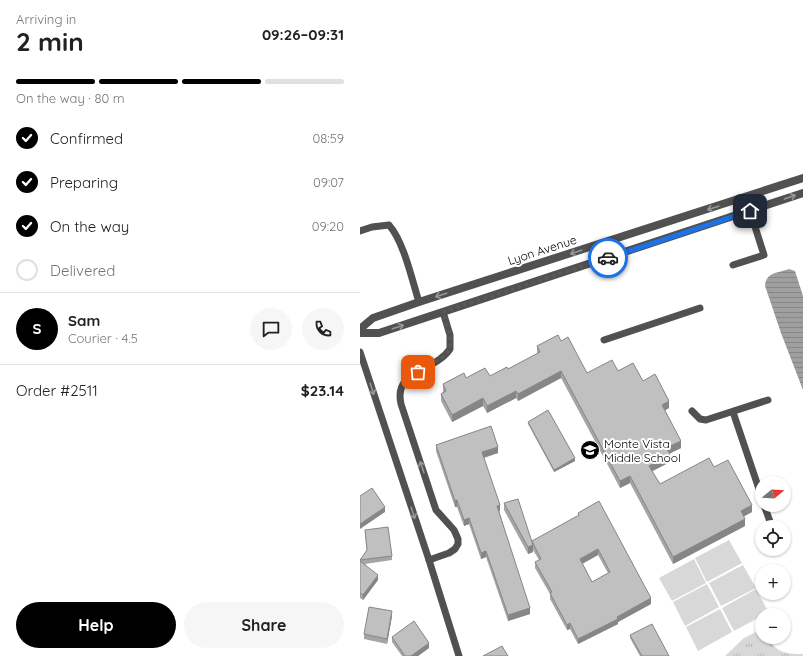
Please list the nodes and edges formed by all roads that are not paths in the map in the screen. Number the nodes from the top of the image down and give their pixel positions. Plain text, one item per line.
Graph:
1 (803, 178) edge
2 (803, 193) edge
3 (750, 211) junction
4 (360, 231) edge
5 (733, 265) dead end
6 (419, 302) junction
7 (700, 308) dead end
8 (443, 312) junction
9 (360, 329) edge
10 (360, 333) edge
11 (604, 340) dead end
12 (360, 352) edge
13 (768, 400) dead end
14 (692, 411) dead end
15 (733, 412) junction
16 (755, 477) edge
17 (428, 560) junction
18 (459, 656) edge

1 -> 6 street, Lyon Avenue
3 -> 2 street
3 - 5 lane
3 - 8 street
4 - 6 lane
6 - 9 street, Lyon Avenue
7 - 11 lane
10 -> 8 street
17 -> 8 lane
12 -> 17 lane
13 - 15 lane
14 - 15 lane
15 - 16 lane
17 - 18 lane

